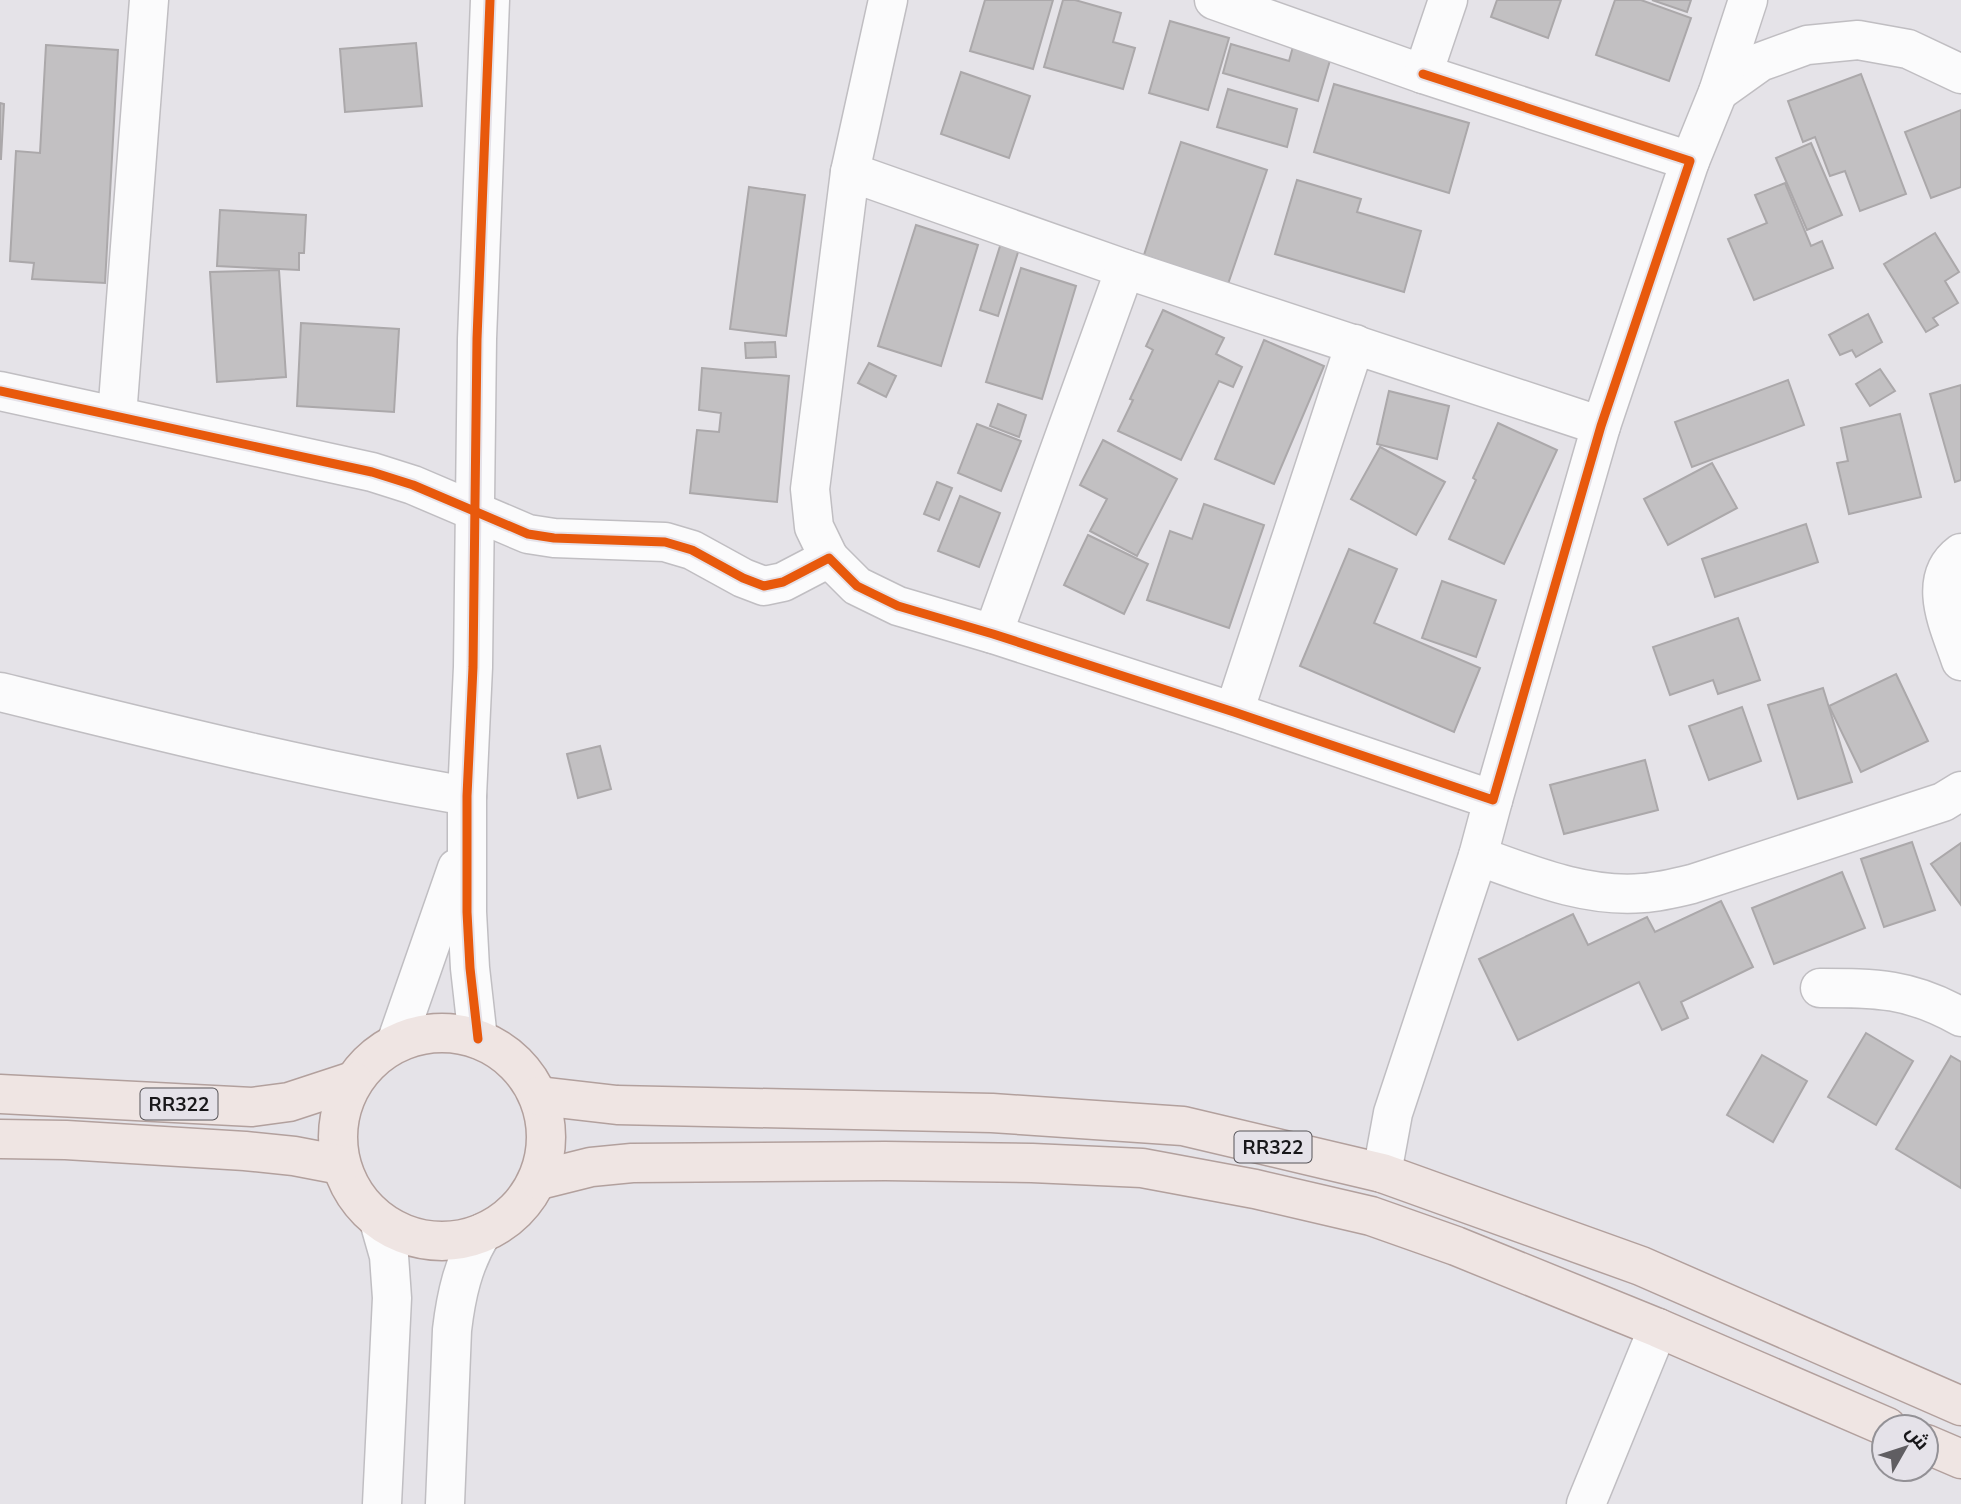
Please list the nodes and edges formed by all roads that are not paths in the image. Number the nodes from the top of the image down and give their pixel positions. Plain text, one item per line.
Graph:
1 (149, 0) edge
2 (490, 0) edge
3 (888, 0) edge
4 (1214, 0) edge
5 (1448, 0) edge
6 (1748, 0) edge
7 (1423, 74) junction
8 (1961, 74) edge
9 (1718, 92) junction
10 (1690, 161) junction
11 (850, 172) junction
12 (1125, 269) junction
13 (1355, 344) junction
14 (0, 391) edge
15 (117, 416) junction
16 (1601, 426) junction
17 (476, 511) junction
18 (1961, 553) edge
19 (829, 558) junction
20 (993, 634) junction
21 (1961, 661) edge
22 (0, 692) edge
23 (1234, 712) junction
24 (1961, 791) edge
25 (467, 796) junction
26 (1493, 800) junction
27 (467, 835) junction
28 (1478, 856) junction
29 (1820, 988) dead end
30 (1961, 1017) edge
31 (478, 1038) junction
32 (396, 1043) junction
33 (354, 1081) junction
34 (0, 1094) edge
35 (539, 1096) junction
36 (0, 1139) edge
37 (341, 1165) junction
38 (1382, 1173) junction
39 (539, 1180) junction
40 (379, 1221) junction
41 (482, 1233) junction
42 (1658, 1328) junction
43 (1961, 1406) edge
44 (1870, 1420) edge
45 (1940, 1450) edge
46 (1961, 1459) edge
47 (382, 1504) edge
48 (445, 1504) edge
49 (1586, 1504) edge

1 - 15 street
2 - 17 street
3 - 11 street
4 - 7 street
5 - 7 street
6 - 9 street
7 - 10 street
8 - 9 street
9 - 10 street
10 - 16 street
11 - 12 street
11 - 19 street
12 - 13 street
12 - 20 street
13 - 16 street
13 - 23 street
14 - 15 street
15 - 17 street
16 - 26 street
17 - 19 street
17 - 25 street
18 - 21 street
19 - 20 street
20 - 23 street
22 - 25 street
23 - 26 street
24 - 28 street
25 - 27 street
26 - 28 street
27 - 31 street
27 - 32 street
28 - 38 street
29 - 30 street
31 - 32 main road, RR322
31 - 35 main road, RR322
32 - 33 main road, RR322
33 - 34 main road, RR322
33 - 37 main road, RR322
35 - 38 main road, RR322
35 - 39 main road, RR322
36 - 37 main road, RR322
37 - 40 main road, RR322
38 - 43 main road, RR322
39 - 41 main road, RR322
39 - 42 main road, RR322
40 - 41 main road, RR322
40 - 47 street
41 - 48 street
42 - 44 main road, RR322
42 - 49 street
45 - 46 main road

